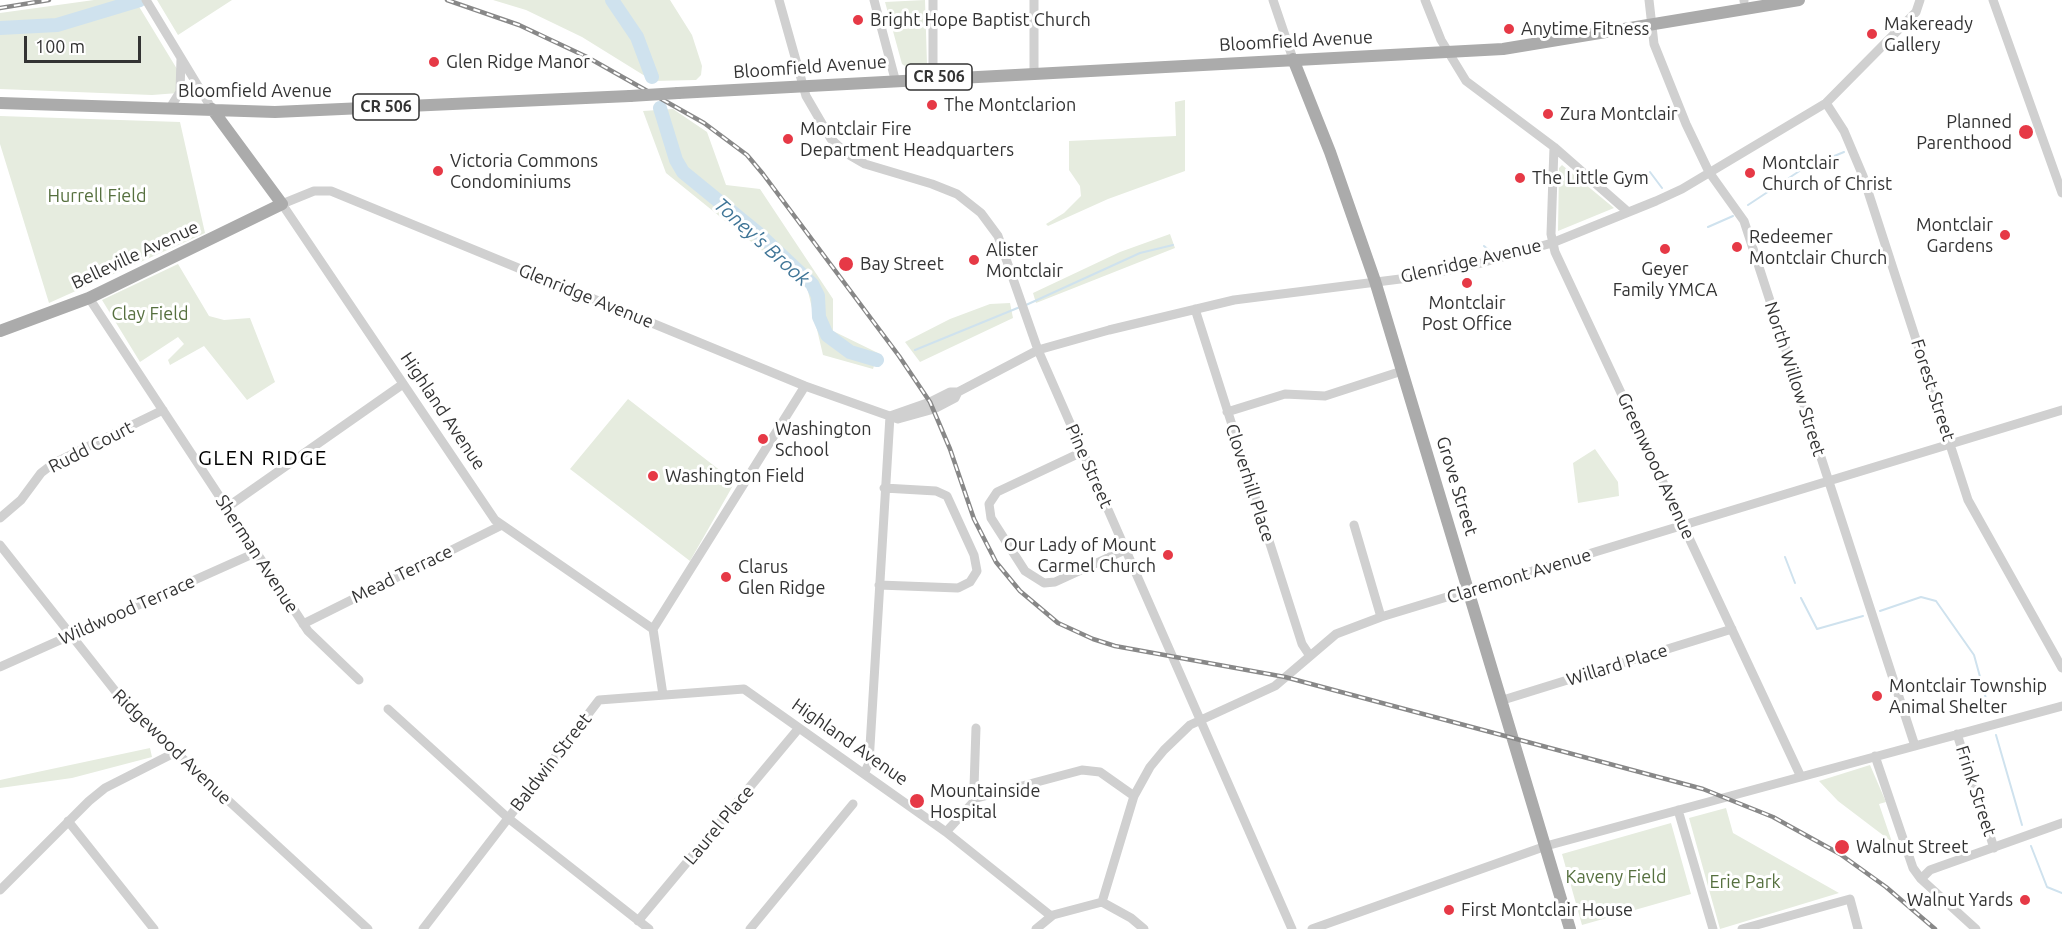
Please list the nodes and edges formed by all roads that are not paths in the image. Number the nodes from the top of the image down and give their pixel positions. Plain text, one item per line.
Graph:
1 (146, 0) edge
2 (779, 0) edge
3 (874, 0) edge
4 (933, 0) edge
5 (1034, 0) edge
6 (1273, 0) edge
7 (1425, 0) edge
8 (1648, 0) edge
9 (1799, 0) edge
10 (1920, 0) edge
11 (1993, 0) edge
12 (1653, 24) junction
13 (1448, 52) junction
14 (181, 58) junction
15 (1293, 58) junction
16 (1034, 72) junction
17 (933, 77) junction
18 (895, 79) junction
19 (804, 87) junction
20 (0, 103) edge
21 (1826, 103) junction
22 (170, 108) junction
23 (212, 109) junction
24 (1554, 147) junction
25 (1709, 172) junction
26 (2062, 192) edge
27 (282, 204) junction
28 (1628, 212) junction
29 (1552, 243) junction
30 (1375, 281) junction
31 (89, 298) junction
32 (1195, 309) junction
33 (0, 330) edge
34 (1038, 350) junction
35 (1402, 371) junction
36 (403, 384) junction
37 (805, 386) junction
38 (163, 410) junction
39 (2062, 410) edge
40 (1227, 412) junction
41 (890, 416) junction
42 (1950, 444) junction
43 (1082, 452) junction
44 (1827, 482) junction
45 (884, 488) junction
46 (226, 508) junction
47 (0, 518) edge
48 (502, 525) junction
49 (1354, 525) dead end
50 (1684, 526) junction
51 (0, 544) edge
52 (1125, 550) junction
53 (255, 553) junction
54 (879, 585) junction
55 (1470, 590) junction
56 (1380, 617) junction
57 (303, 624) junction
58 (653, 629) junction
59 (1732, 629) junction
60 (70, 635) junction
61 (1310, 656) junction
62 (0, 667) edge
63 (2062, 668) edge
64 (359, 680) dead end
65 (663, 695) junction
66 (1503, 700) junction
67 (762, 702) joint
68 (2062, 706) edge
69 (388, 709) dead end
70 (1200, 719) junction
71 (799, 728) junction
72 (976, 729) dead end
73 (1957, 734) junction
74 (1915, 746) junction
75 (172, 751) junction
76 (1875, 756) junction
77 (864, 774) junction
78 (1801, 777) junction
79 (1134, 796) junction
80 (977, 798) junction
81 (853, 804) dead end
82 (1678, 810) junction
83 (508, 818) junction
84 (68, 821) junction
85 (2062, 823) edge
86 (946, 832) junction
87 (1546, 846) junction
88 (1994, 848) junction
89 (1921, 879) junction
90 (0, 890) edge
91 (1102, 902) junction
92 (1051, 916) junction
93 (638, 921) junction
94 (154, 929) edge
95 (368, 929) edge
96 (423, 929) edge
97 (649, 929) edge
98 (750, 929) edge
99 (1036, 929) edge
100 (1144, 929) edge
101 (1292, 929) edge
102 (1312, 929) edge
103 (1570, 929) edge
104 (1713, 929) edge
105 (1742, 929) edge
106 (1858, 929) edge
107 (1976, 929) edge

1 - 14 street
2 - 19 street, Pine Street
3 - 18 street
4 - 17 street
5 - 16 street
6 - 15 street
7 - 13 street
8 - 12 street, North Willow Street
9 - 12 main road, Bloomfield Avenue / CR 506
10 - 21 street, Glenridge Avenue
11 - 26 street
12 - 13 main road, Bloomfield Avenue / CR 506
12 - 25 street, North Willow Street
13 - 15 main road, Bloomfield Avenue / CR 506
13 - 24 street
14 - 22 street
14 - 23 street
15 - 16 main road, Bloomfield Avenue / CR 506
15 - 30 main road, Grove Street
16 - 17 main road, Bloomfield Avenue / CR 506
17 - 18 main road, Bloomfield Avenue / CR 506
18 - 19 main road, Bloomfield Avenue / CR 506
19 - 23 main road, Bloomfield Avenue / CR 506, bridge
19 - 34 street, Pine Street
20 - 22 main road, Bloomfield Avenue
21 - 25 street, Glenridge Avenue
21 - 42 street, Forest Street
22 - 23 main road, Bloomfield Avenue
23 - 27 main road, Highland Avenue
24 - 28 street
24 - 29 street, Greenwood Avenue
25 - 28 street, Glenridge Avenue
25 - 44 street, North Willow Street
27 - 31 main road, Belleville Avenue
27 - 36 street, Highland Avenue
27 - 37 street, Glenridge Avenue
28 - 29 street, Glenridge Avenue
29 - 30 street, Glenridge Avenue
29 - 50 street, Greenwood Avenue
30 - 32 street, Glenridge Avenue
30 - 35 main road, Grove Street
31 - 33 main road, Belleville Avenue
31 - 38 street, Sherman Avenue
32 - 34 street, Glenridge Avenue
32 - 40 street, Cloverhill Place
34 - 41 street, Glenridge Avenue
34 - 43 street, Pine Street
35 - 40 street
35 - 55 main road, Grove Street
36 - 46 street
36 - 48 street, Highland Avenue
37 - 41 street, Glenridge Avenue
37 - 58 street
38 - 46 street, Sherman Avenue
38 - 47 street, Rudd Court
39 - 42 street, Claremont Avenue
40 - 61 street, Cloverhill Place
41 - 45 street
42 - 44 street, Claremont Avenue
42 - 63 street, Forest Street
43 - 52 street, Pine Street
43 - 52 street
44 - 50 street, Claremont Avenue
44 - 74 street, North Willow Street
45 - 54 street
45 - 54 street
46 - 53 street, Sherman Avenue
48 - 57 street, Mead Terrace
48 - 58 street, Highland Avenue
49 - 56 street
50 - 55 street, Claremont Avenue
50 - 59 street, Greenwood Avenue
51 - 60 street, Ridgewood Avenue
52 - 70 street, Pine Street
53 - 57 street, Sherman Avenue
53 - 60 street, Wildwood Terrace
54 - 77 street
55 - 56 street, Claremont Avenue
55 - 66 main road, Grove Street
56 - 61 street, Claremont Avenue
57 - 64 street, Sherman Avenue
58 - 65 street
59 - 66 street, Willard Place
59 - 78 street, Greenwood Avenue
60 - 62 street, Wildwood Terrace
60 - 75 street, Ridgewood Avenue
61 - 70 street, Claremont Avenue
65 - 67 street, Baldwin Street
65 - 83 street, Baldwin Street
66 - 87 main road, Grove Street
67 - 71 street, Highland Avenue
68 - 73 street
69 - 83 street
70 - 79 street, Claremont Avenue
70 - 101 street, Pine Street
71 - 77 street, Highland Avenue
71 - 93 street, Laurel Place
72 - 80 street
73 - 74 street
73 - 88 street, Frink Street
74 - 76 street
75 - 84 street
75 - 95 street, Ridgewood Avenue
76 - 78 street
76 - 89 street
77 - 86 street, Highland Avenue
78 - 82 street
79 - 80 street
79 - 91 street, Claremont Avenue
80 - 86 street
81 - 98 street
82 - 87 street
82 - 104 street
83 - 93 street
83 - 96 street, Baldwin Street
84 - 90 street
84 - 94 street
85 - 88 street
86 - 92 street, Highland Avenue
87 - 102 street
87 - 103 main road, Grove Street
88 - 89 street
89 - 107 street
91 - 92 street
91 - 100 street
92 - 99 street
93 - 97 street
105 - 106 street

